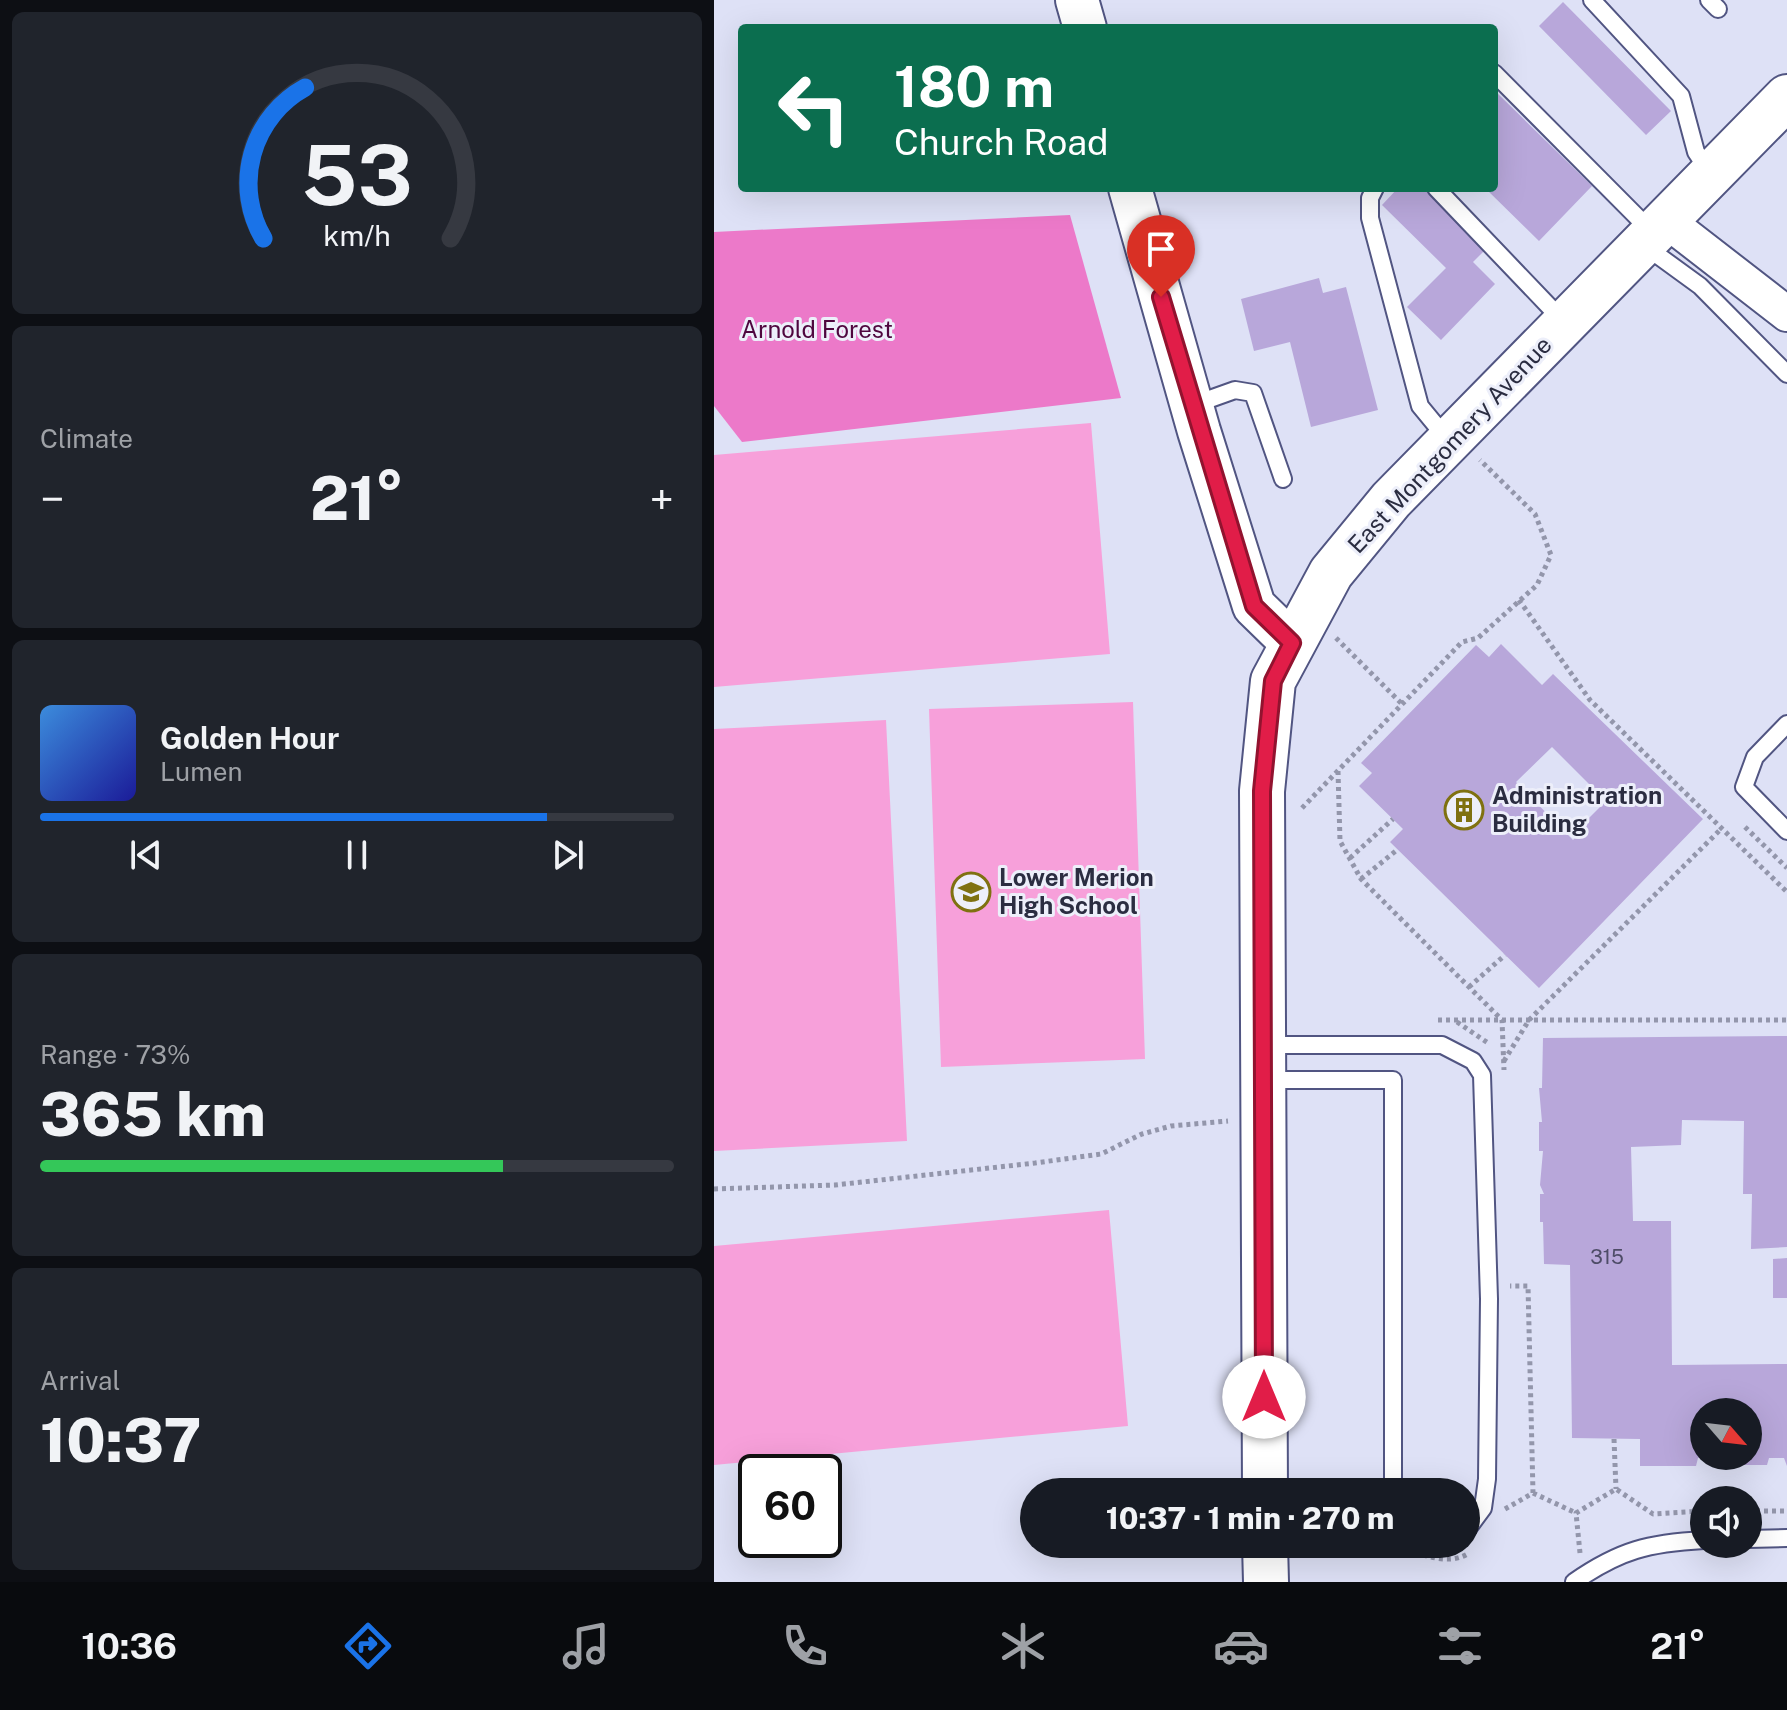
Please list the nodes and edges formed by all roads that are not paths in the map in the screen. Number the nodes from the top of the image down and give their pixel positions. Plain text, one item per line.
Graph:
1 (1077, 0) edge
2 (1592, 0) edge
3 (1084, 24) edge
4 (1498, 77) edge
5 (1787, 97) edge
6 (1711, 174) junction
7 (1131, 192) edge
8 (1373, 192) edge
9 (1440, 192) edge
10 (1655, 233) junction
11 (1787, 314) edge
12 (1565, 323) junction
13 (1787, 374) edge
14 (1192, 406) junction
15 (1465, 451) junction
16 (1283, 479) dead end
17 (1312, 639) junction
18 (1787, 724) edge
19 (1787, 831) edge
20 (1263, 1063) junction
21 (1265, 1478) edge
22 (1393, 1478) edge
23 (1480, 1512) edge
24 (1787, 1538) edge
25 (1762, 1539) edge
26 (1690, 1541) edge
27 (1265, 1558) edge
28 (1266, 1582) edge
29 (1574, 1582) edge

1 - 3 street
2 - 6 lane
4 - 10 lane
5 - 6 main road, East Montgomery Avenue
6 - 10 main road, East Montgomery Avenue
7 - 14 street
8 - 15 lane
9 - 12 lane
10 - 11 street
10 - 12 main road, East Montgomery Avenue
10 - 13 lane
12 - 15 main road, East Montgomery Avenue
14 - 16 lane
14 - 17 street
15 - 17 main road, East Montgomery Avenue
17 - 20 main road, East Montgomery Avenue
18 - 19 lane
20 - 21 main road, East Montgomery Avenue
20 - 22 lane
20 - 23 lane
24 - 25 lane
26 - 29 lane
27 - 28 main road

